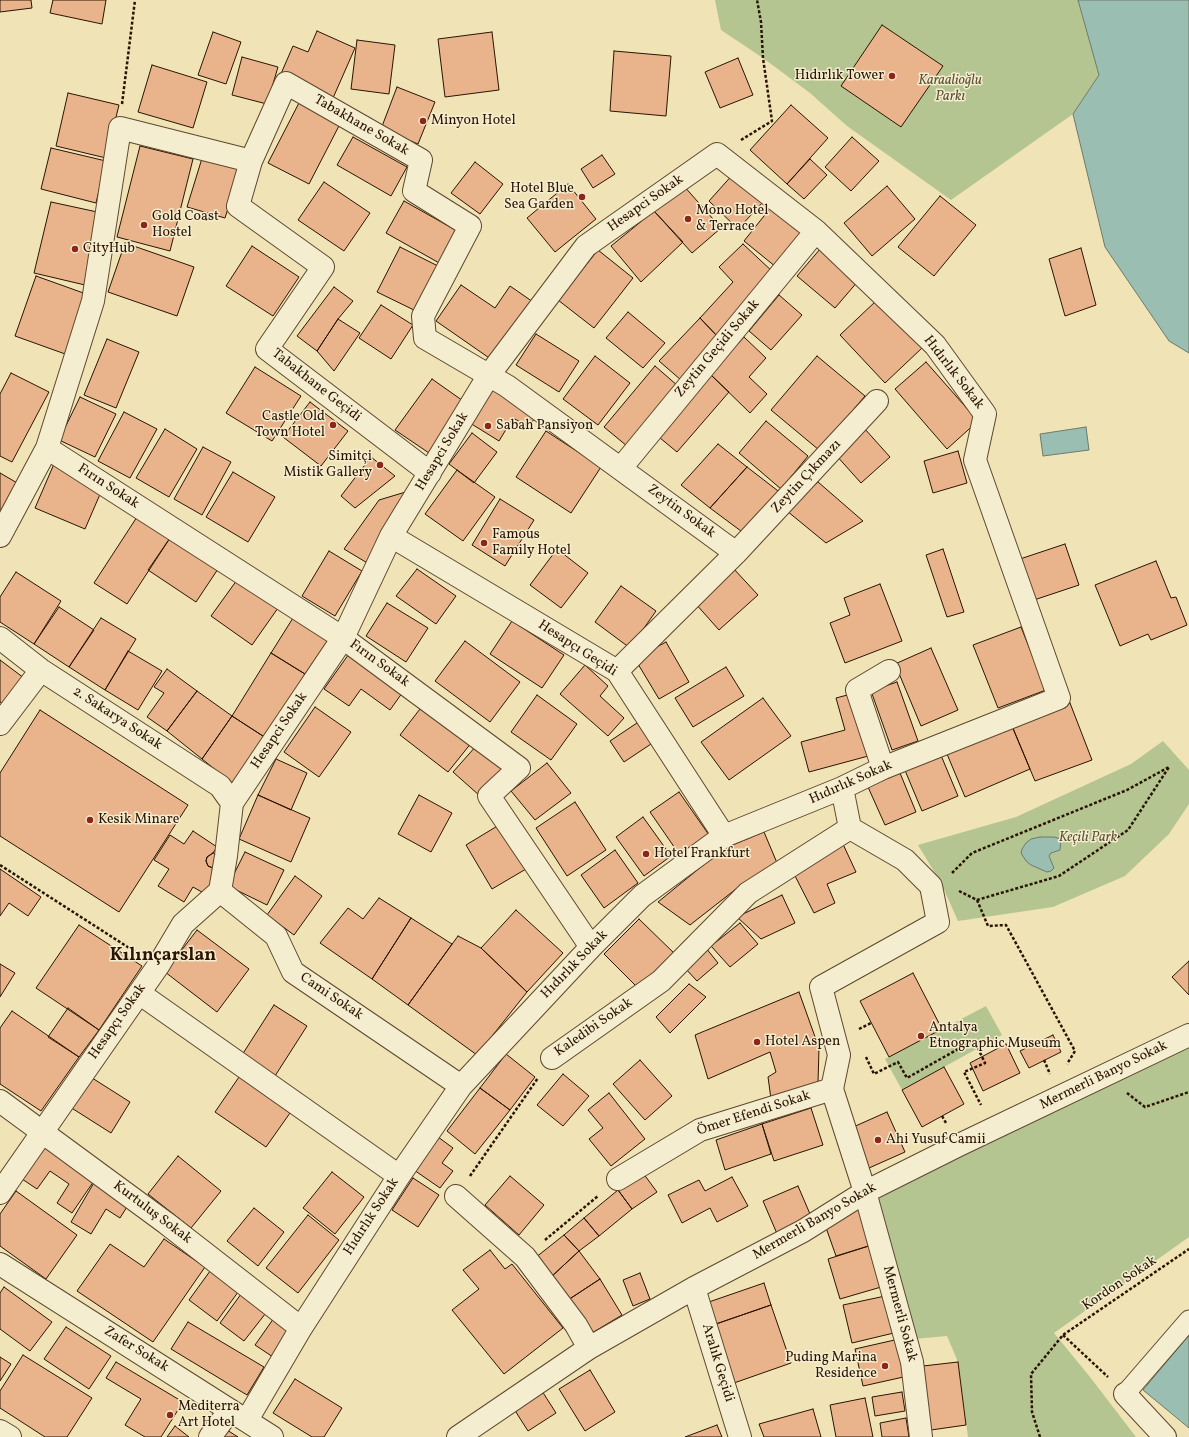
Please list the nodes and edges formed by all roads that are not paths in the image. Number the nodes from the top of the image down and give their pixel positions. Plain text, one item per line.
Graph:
1 (717, 154) joint
2 (251, 161) junction
3 (816, 231) junction
4 (489, 375) junction
5 (877, 401) dead end
6 (47, 448) junction
7 (621, 468) junction
8 (430, 473) junction
9 (0, 536) edge
10 (391, 536) junction
11 (736, 552) junction
12 (0, 638) edge
13 (344, 638) junction
14 (41, 670) junction
15 (617, 671) junction
16 (889, 671) dead end
17 (0, 724) edge
18 (883, 768) junction
19 (842, 788) junction
20 (232, 803) junction
21 (850, 828) junction
22 (724, 836) junction
23 (220, 891) junction
24 (592, 947) junction
25 (139, 993) junction
26 (1189, 1035) edge
27 (552, 1058) road end
28 (461, 1086) junction
29 (832, 1089) junction
30 (0, 1101) edge
31 (42, 1131) junction
32 (399, 1176) junction
33 (618, 1179) road end
34 (865, 1192) junction
35 (0, 1193) edge
36 (456, 1196) road end
37 (0, 1264) edge
38 (694, 1288) junction
39 (1189, 1320) edge
40 (302, 1328) junction
41 (589, 1348) junction
42 (1125, 1394) joint
43 (238, 1415) junction
44 (0, 1431) edge
45 (10, 1437) edge
46 (210, 1437) edge
47 (272, 1437) edge
48 (458, 1437) edge
49 (740, 1437) edge
50 (921, 1437) edge
51 (1165, 1437) edge

1 - 3 street, Hıdırlık Sokak
1 - 4 street, Hesapci Sokak
2 - 4 street, Tabakhane Sokak
2 - 6 street
2 - 8 street, Tabakhane Geçidi
3 - 7 street, Zeytin Geçidi Sokak
3 - 18 street, Hıdırlık Sokak
4 - 7 street, Zeytin Sokak
4 - 8 street, Hesapci Sokak
5 - 11 street, Zeytin Çıkmazı
6 - 9 street
6 - 13 street, Fırın Sokak
7 - 11 street, Zeytin Sokak
8 - 10 street, Hesapci Sokak
10 - 13 street, Hesapci Sokak
10 - 15 street, Hesapçı Geçidi
11 - 15 street
12 - 14 street, 2. Sakarya Sokak
13 - 20 street, Hesapci Sokak
13 - 24 street, Fırın Sokak
14 - 17 street
14 - 20 street, 2. Sakarya Sokak
15 - 22 street, Hesapçı Geçidi
16 - 18 street
18 - 19 street, Hıdırlık Sokak
19 - 21 street
19 - 22 street, Hıdırlık Sokak
20 - 23 street
21 - 27 street, Kaledibi Sokak
21 - 29 street
22 - 24 street, Hıdırlık Sokak
23 - 25 street, Hesapçı Sokak
23 - 28 street, Cami Sokak
24 - 28 street, Hıdırlık Sokak
25 - 31 street, Hesapçı Sokak
25 - 32 street
26 - 34 street, Mermerli Banyo Sokak
28 - 32 street, Hıdırlık Sokak
29 - 33 street, Ömer Efendi Sokak
29 - 34 street, Mermerli Sokak
30 - 31 street, Kurtuluş Sokak
31 - 35 street, Hesapçı Sokak
31 - 40 street, Kurtuluş Sokak
32 - 40 street, Hıdırlık Sokak
34 - 38 street, Mermerli Banyo Sokak
34 - 50 street, Mermerli Sokak
36 - 41 street
37 - 43 street, Zafer Sokak
38 - 41 street, Mermerli Banyo Sokak
38 - 49 street, Aralık Geçidi
39 - 42 street
40 - 43 street, Hıdırlık Sokak
41 - 48 street, Mermerli Banyo Sokak
42 - 51 street
43 - 46 street, Hıdırlık Sokak
43 - 47 street, Zafer Sokak
44 - 45 street

